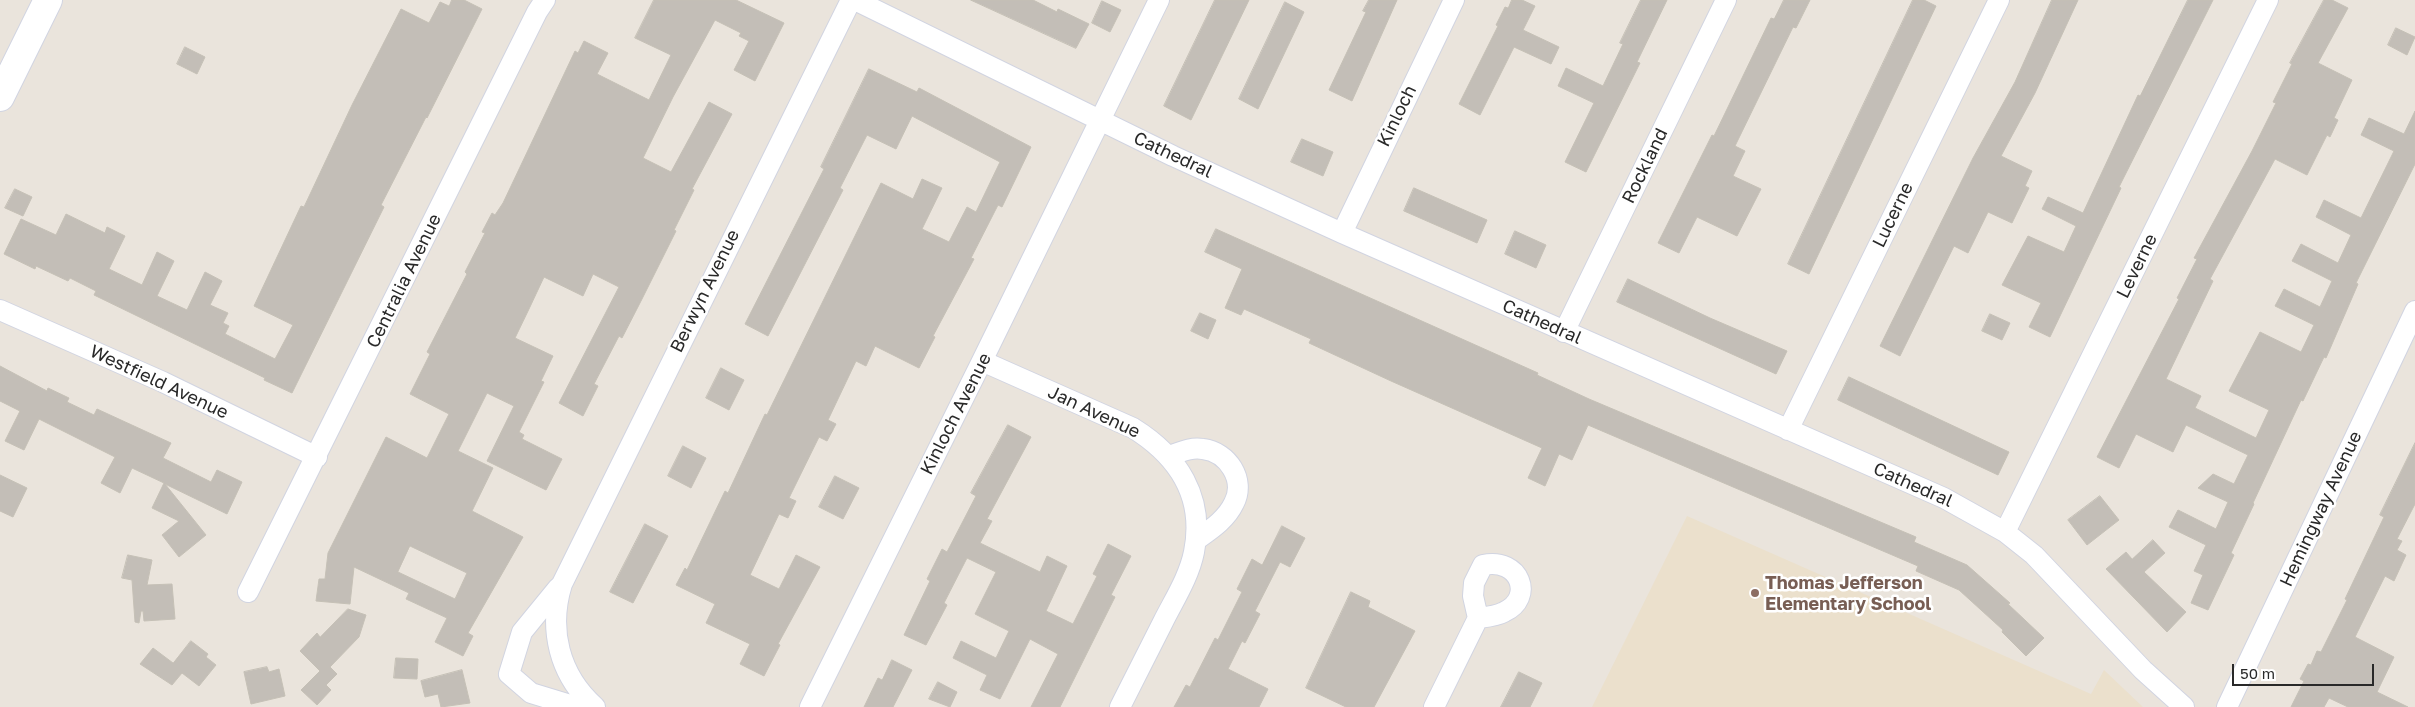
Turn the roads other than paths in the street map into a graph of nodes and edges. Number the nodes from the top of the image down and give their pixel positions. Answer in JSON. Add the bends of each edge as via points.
{"nodes":[{"id":1,"x":48,"y":0,"type":"edge"},
{"id":2,"x":545,"y":0,"type":"edge"},
{"id":3,"x":853,"y":0,"type":"edge"},
{"id":4,"x":1159,"y":0,"type":"edge"},
{"id":5,"x":1454,"y":0,"type":"edge"},
{"id":6,"x":1726,"y":0,"type":"edge"},
{"id":7,"x":1999,"y":0,"type":"edge"},
{"id":8,"x":2268,"y":0,"type":"edge"},
{"id":9,"x":0,"y":97,"type":"edge"},
{"id":10,"x":1101,"y":120,"type":"junction"},
{"id":11,"x":1342,"y":233,"type":"junction"},
{"id":12,"x":0,"y":310,"type":"edge"},
{"id":13,"x":2413,"y":322,"type":"edge"},
{"id":14,"x":1564,"y":332,"type":"junction"},
{"id":15,"x":982,"y":361,"type":"junction"},
{"id":16,"x":1788,"y":430,"type":"junction"},
{"id":17,"x":1169,"y":456,"type":"junction"},
{"id":18,"x":317,"y":457,"type":"junction"},
{"id":19,"x":2005,"y":532,"type":"junction"},
{"id":20,"x":1196,"y":540,"type":"junction"},
{"id":21,"x":562,"y":584,"type":"junction"},
{"id":22,"x":248,"y":592,"type":"dead end"},
{"id":23,"x":1478,"y":618,"type":"dead end"},
{"id":24,"x":577,"y":707,"type":"edge"},
{"id":25,"x":595,"y":707,"type":"edge"},
{"id":26,"x":810,"y":707,"type":"edge"},
{"id":27,"x":1120,"y":707,"type":"edge"},
{"id":28,"x":1434,"y":707,"type":"edge"},
{"id":29,"x":2184,"y":707,"type":"edge"},
{"id":30,"x":2227,"y":707,"type":"edge"}],
"edges":[{"from":1,"to":9,"type":"main road"},
{"from":2,"to":18,"type":"street","name":"Centralia Avenue"},
{"from":3,"to":10,"type":"street","name":"Cathedral"},
{"from":3,"to":21,"type":"street","name":"Berwyn Avenue"},
{"from":4,"to":10,"type":"street","name":"Kinloch Avenue"},
{"from":5,"to":11,"type":"street","name":"Kinloch"},
{"from":6,"to":14,"type":"street","name":"Rockland"},
{"from":7,"to":16,"type":"street","name":"Lucerne"},
{"from":8,"to":19,"type":"street","name":"Leverne"},
{"from":10,"to":11,"type":"street","name":"Cathedral"},
{"from":10,"to":15,"type":"street","name":"Kinloch Avenue"},
{"from":11,"to":14,"type":"street","name":"Cathedral"},
{"from":12,"to":18,"type":"street","name":"Westfield Avenue","via":[[163,382]]},
{"from":13,"to":30,"type":"street","name":"Hemingway Avenue"},
{"from":14,"to":16,"type":"street","name":"Cathedral"},
{"from":15,"to":17,"type":"street","name":"Jan Avenue","via":[[1133,428]]},
{"from":15,"to":26,"type":"street","name":"Kinloch Avenue"},
{"from":16,"to":19,"type":"street","name":"Cathedral","via":[[1944,498]]},
{"from":17,"to":20,"type":"street","name":"Jan Avenue","via":[[1187,486],[1196,513]]},
{"from":17,"to":20,"type":"street","via":[[1189,449],[1205,449],[1232,467],[1238,480],[1234,504],[1220,523]]},
{"from":18,"to":22,"type":"street","name":"Centralia Avenue"},
{"from":19,"to":29,"type":"street","name":"Cathedral","via":[[2034,555],[2143,670]]},
{"from":20,"to":27,"type":"street","name":"Jan Avenue","via":[[1186,577]]},
{"from":21,"to":24,"type":"street","name":"Berwyn Avenue","via":[[522,632],[509,674],[530,693]]},
{"from":21,"to":25,"type":"street","name":"Berwyn Avenue","via":[[554,618],[556,638],[562,660],[574,682]]},
{"from":23,"to":28,"type":"street"}]}
